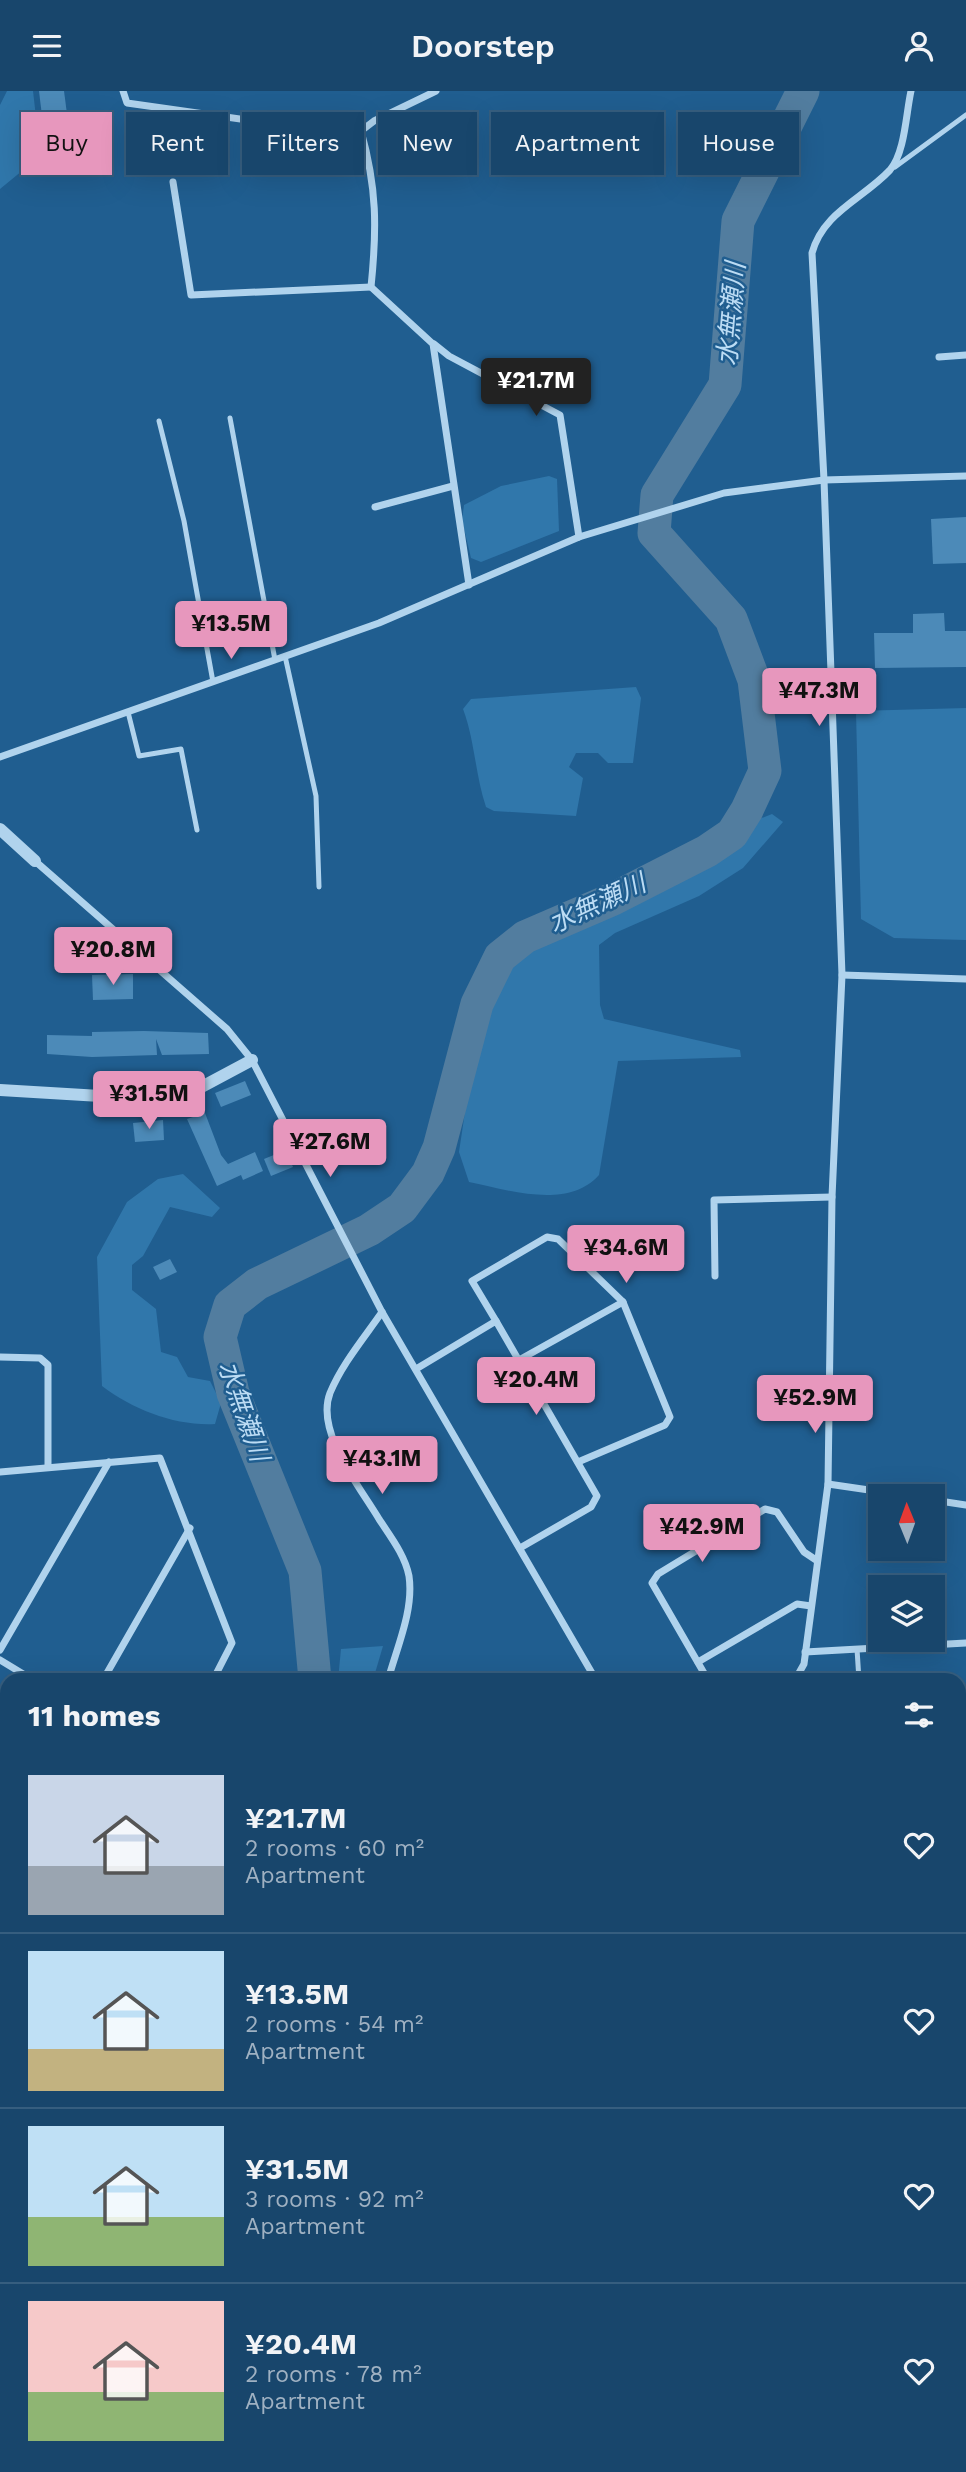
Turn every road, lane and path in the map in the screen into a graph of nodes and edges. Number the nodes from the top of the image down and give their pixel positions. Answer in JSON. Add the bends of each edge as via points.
{"nodes":[{"id":1,"x":123,"y":91,"type":"edge"},
{"id":2,"x":436,"y":91,"type":"edge"},
{"id":3,"x":911,"y":91,"type":"edge"},
{"id":4,"x":966,"y":115,"type":"edge"},
{"id":5,"x":242,"y":119,"type":"edge"},
{"id":6,"x":364,"y":129,"type":"edge"},
{"id":7,"x":364,"y":142,"type":"edge"},
{"id":8,"x":891,"y":169,"type":"junction"},
{"id":9,"x":173,"y":182,"type":"dead end"},
{"id":10,"x":371,"y":287,"type":"junction"},
{"id":11,"x":433,"y":344,"type":"junction"},
{"id":12,"x":966,"y":355,"type":"edge"},
{"id":13,"x":939,"y":357,"type":"dead end"},
{"id":14,"x":230,"y":418,"type":"dead end"},
{"id":15,"x":159,"y":421,"type":"dead end"},
{"id":16,"x":966,"y":476,"type":"edge"},
{"id":17,"x":824,"y":480,"type":"junction"},
{"id":18,"x":453,"y":486,"type":"junction"},
{"id":19,"x":375,"y":507,"type":"dead end"},
{"id":20,"x":579,"y":537,"type":"junction"},
{"id":21,"x":469,"y":585,"type":"junction"},
{"id":22,"x":285,"y":656,"type":"junction"},
{"id":23,"x":275,"y":660,"type":"junction"},
{"id":24,"x":213,"y":682,"type":"junction"},
{"id":25,"x":128,"y":712,"type":"junction"},
{"id":26,"x":0,"y":757,"type":"edge"},
{"id":27,"x":0,"y":829,"type":"edge"},
{"id":28,"x":197,"y":830,"type":"dead end"},
{"id":29,"x":35,"y":861,"type":"joint"},
{"id":30,"x":319,"y":887,"type":"dead end"},
{"id":31,"x":842,"y":975,"type":"junction"},
{"id":32,"x":966,"y":979,"type":"edge"},
{"id":33,"x":252,"y":1060,"type":"junction"},
{"id":34,"x":0,"y":1090,"type":"edge"},
{"id":35,"x":832,"y":1197,"type":"junction"},
{"id":36,"x":715,"y":1276,"type":"dead end"},
{"id":37,"x":623,"y":1302,"type":"junction"},
{"id":38,"x":382,"y":1312,"type":"junction"},
{"id":39,"x":496,"y":1321,"type":"junction"},
{"id":40,"x":0,"y":1357,"type":"edge"},
{"id":41,"x":519,"y":1360,"type":"junction"},
{"id":42,"x":415,"y":1369,"type":"junction"},
{"id":43,"x":109,"y":1462,"type":"junction"},
{"id":44,"x":578,"y":1462,"type":"junction"},
{"id":45,"x":48,"y":1467,"type":"junction"},
{"id":46,"x":0,"y":1472,"type":"edge"},
{"id":47,"x":828,"y":1484,"type":"junction"},
{"id":48,"x":868,"y":1490,"type":"edge"},
{"id":49,"x":945,"y":1502,"type":"edge"},
{"id":50,"x":966,"y":1505,"type":"edge"},
{"id":51,"x":190,"y":1528,"type":"junction"},
{"id":52,"x":520,"y":1548,"type":"junction"},
{"id":53,"x":816,"y":1560,"type":"junction"},
{"id":54,"x":811,"y":1606,"type":"junction"},
{"id":55,"x":966,"y":1643,"type":"edge"},
{"id":56,"x":857,"y":1649,"type":"junction"},
{"id":57,"x":0,"y":1650,"type":"edge"},
{"id":58,"x":805,"y":1651,"type":"junction"},
{"id":59,"x":0,"y":1660,"type":"edge"},
{"id":60,"x":698,"y":1662,"type":"junction"},
{"id":61,"x":21,"y":1673,"type":"edge"},
{"id":62,"x":107,"y":1673,"type":"edge"},
{"id":63,"x":217,"y":1673,"type":"edge"},
{"id":64,"x":390,"y":1673,"type":"edge"},
{"id":65,"x":592,"y":1673,"type":"edge"},
{"id":66,"x":704,"y":1673,"type":"edge"},
{"id":67,"x":801,"y":1673,"type":"edge"},
{"id":68,"x":859,"y":1673,"type":"edge"}],
"edges":[{"from":1,"to":5,"type":"street","via":[[127,103]]},
{"from":2,"to":6,"type":"street"},
{"from":3,"to":8,"type":"street"},
{"from":4,"to":8,"type":"lane"},
{"from":7,"to":10,"type":"street","via":[[374,177],[376,236]]},
{"from":8,"to":17,"type":"street","via":[[832,218],[812,253]]},
{"from":9,"to":10,"type":"street","via":[[191,295]]},
{"from":10,"to":11,"type":"street"},
{"from":11,"to":18,"type":"street"},
{"from":11,"to":20,"type":"street","via":[[560,415]]},
{"from":12,"to":13,"type":"street"},
{"from":14,"to":23,"type":"lane"},
{"from":15,"to":24,"type":"lane","via":[[184,521]]},
{"from":16,"to":17,"type":"street"},
{"from":17,"to":20,"type":"street","via":[[734,491]]},
{"from":17,"to":31,"type":"street"},
{"from":18,"to":19,"type":"street"},
{"from":18,"to":21,"type":"street"},
{"from":20,"to":21,"type":"street"},
{"from":21,"to":22,"type":"street"},
{"from":22,"to":23,"type":"street"},
{"from":22,"to":30,"type":"lane","via":[[316,796]]},
{"from":23,"to":24,"type":"street"},
{"from":24,"to":25,"type":"street"},
{"from":25,"to":26,"type":"street"},
{"from":25,"to":28,"type":"lane","via":[[139,755],[181,750]]},
{"from":27,"to":29,"type":"street"},
{"from":29,"to":33,"type":"street","via":[[227,1029]]},
{"from":31,"to":32,"type":"street"},
{"from":31,"to":35,"type":"street"},
{"from":33,"to":34,"type":"street","via":[[167,1100]]},
{"from":33,"to":38,"type":"street"},
{"from":35,"to":36,"type":"street","via":[[714,1200]]},
{"from":35,"to":47,"type":"street"},
{"from":37,"to":39,"type":"street","via":[[558,1239],[547,1237],[472,1281]]},
{"from":37,"to":41,"type":"street"},
{"from":37,"to":44,"type":"street","via":[[670,1417],[665,1425]]},
{"from":38,"to":42,"type":"street"},
{"from":38,"to":64,"type":"street","via":[[329,1396],[329,1431],[408,1574],[410,1600]]},
{"from":39,"to":41,"type":"street"},
{"from":39,"to":42,"type":"street"},
{"from":40,"to":45,"type":"street","via":[[40,1358],[48,1365]]},
{"from":41,"to":44,"type":"street"},
{"from":42,"to":52,"type":"street"},
{"from":43,"to":45,"type":"street"},
{"from":43,"to":51,"type":"street","via":[[160,1458]]},
{"from":43,"to":57,"type":"street"},
{"from":44,"to":52,"type":"street","via":[[597,1496],[595,1502]]},
{"from":45,"to":46,"type":"street"},
{"from":47,"to":48,"type":"street"},
{"from":47,"to":53,"type":"street"},
{"from":49,"to":50,"type":"street"},
{"from":51,"to":62,"type":"street"},
{"from":51,"to":63,"type":"street","via":[[232,1643]]},
{"from":52,"to":65,"type":"street"},
{"from":53,"to":54,"type":"street"},
{"from":53,"to":60,"type":"street","via":[[804,1552],[778,1512],[765,1509],[658,1574],[652,1583]]},
{"from":54,"to":58,"type":"street"},
{"from":54,"to":60,"type":"street","via":[[797,1604]]},
{"from":55,"to":56,"type":"street"},
{"from":56,"to":58,"type":"street"},
{"from":56,"to":68,"type":"lane"},
{"from":58,"to":67,"type":"street"},
{"from":59,"to":61,"type":"street"},
{"from":60,"to":66,"type":"street"}]}
